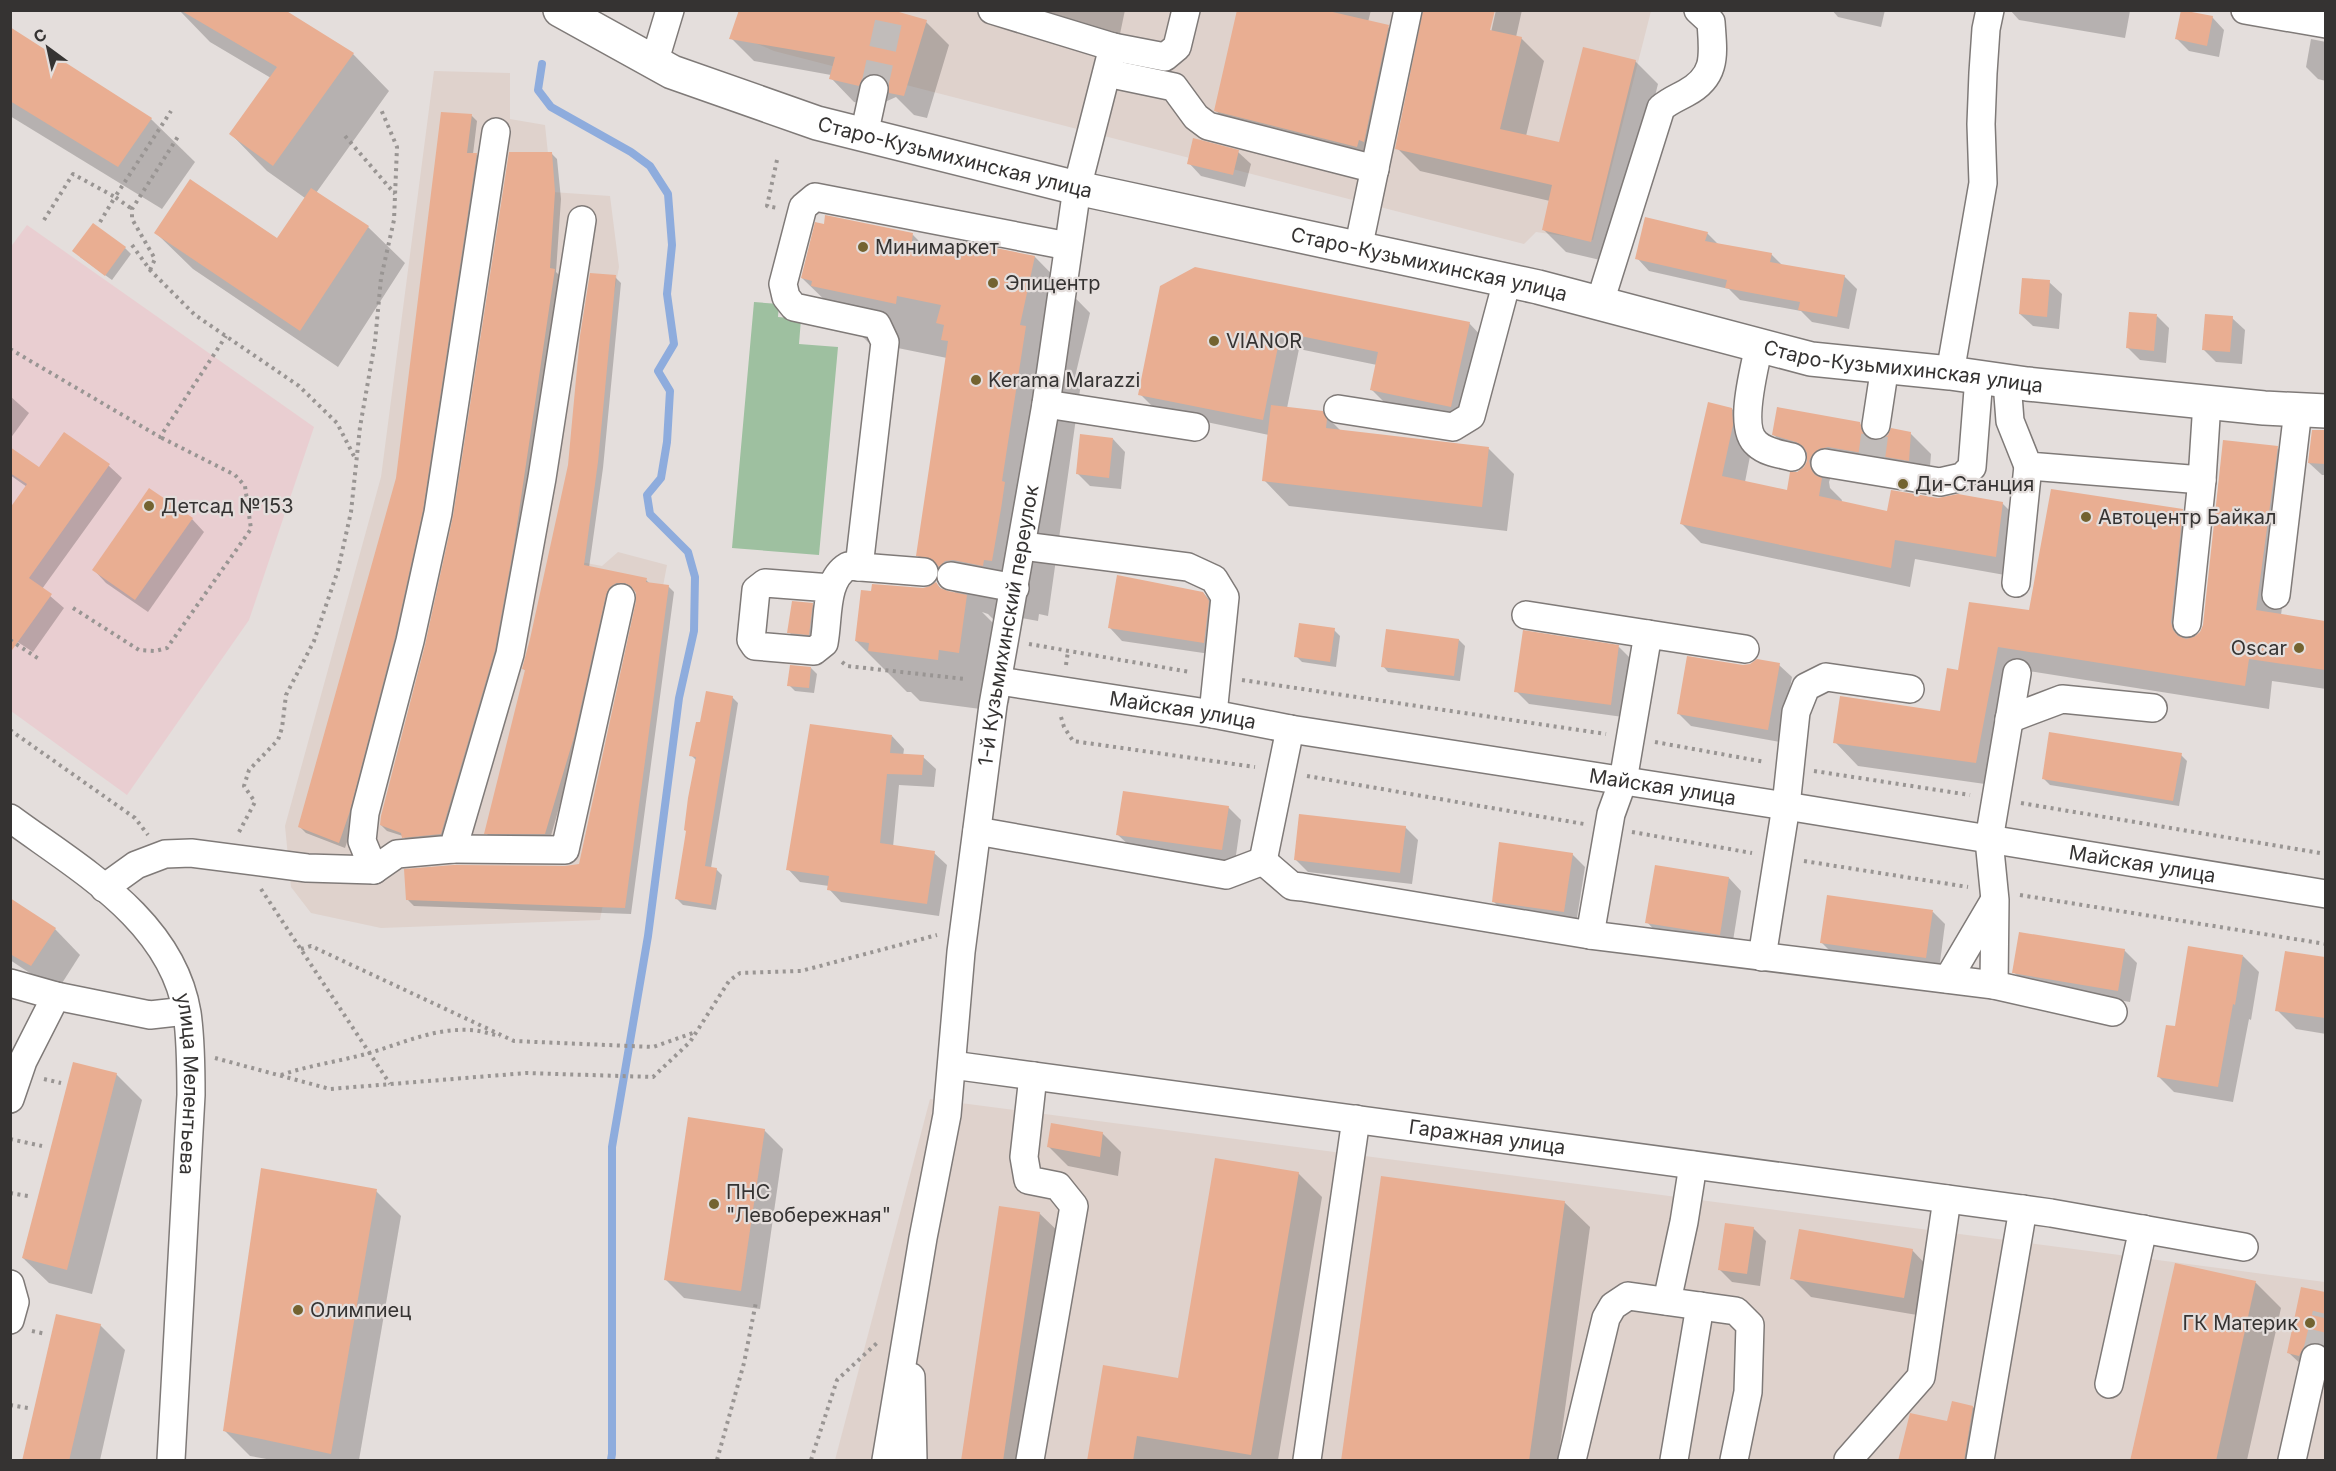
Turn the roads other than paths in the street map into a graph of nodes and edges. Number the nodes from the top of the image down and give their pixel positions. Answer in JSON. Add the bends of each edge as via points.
{"nodes":[{"id":1,"x":560,"y":10,"type":"edge"},
{"id":2,"x":992,"y":10,"type":"edge"},
{"id":3,"x":1186,"y":10,"type":"edge"},
{"id":4,"x":1408,"y":10,"type":"edge"},
{"id":5,"x":1698,"y":10,"type":"edge"},
{"id":6,"x":1990,"y":10,"type":"edge"},
{"id":7,"x":2245,"y":10,"type":"edge"},
{"id":8,"x":660,"y":16,"type":"edge"},
{"id":9,"x":2325,"y":24,"type":"edge"},
{"id":10,"x":1113,"y":47,"type":"junction"},
{"id":11,"x":654,"y":63,"type":"junction"},
{"id":12,"x":1107,"y":73,"type":"junction"},
{"id":13,"x":874,"y":89,"type":"tunnel mouth"},
{"id":14,"x":496,"y":132,"type":"dead end"},
{"id":15,"x":864,"y":135,"type":"junction"},
{"id":16,"x":1375,"y":169,"type":"junction"},
{"id":17,"x":1077,"y":188,"type":"junction"},
{"id":18,"x":582,"y":220,"type":"dead end"},
{"id":19,"x":1068,"y":246,"type":"junction"},
{"id":20,"x":1358,"y":249,"type":"junction"},
{"id":21,"x":1507,"y":281,"type":"junction"},
{"id":22,"x":1600,"y":302,"type":"junction"},
{"id":23,"x":1759,"y":345,"type":"junction"},
{"id":24,"x":1885,"y":366,"type":"junction"},
{"id":25,"x":1979,"y":377,"type":"junction"},
{"id":26,"x":2207,"y":402,"type":"junction"},
{"id":27,"x":1046,"y":404,"type":"junction"},
{"id":28,"x":1338,"y":409,"type":"dead end"},
{"id":29,"x":2312,"y":410,"type":"edge"},
{"id":30,"x":1876,"y":425,"type":"tunnel mouth"},
{"id":31,"x":1194,"y":427,"type":"dead end"},
{"id":32,"x":1792,"y":457,"type":"dead end"},
{"id":33,"x":1825,"y":463,"type":"dead end"},
{"id":34,"x":2028,"y":466,"type":"junction"},
{"id":35,"x":2202,"y":480,"type":"junction"},
{"id":36,"x":1023,"y":546,"type":"junction"},
{"id":37,"x":859,"y":567,"type":"junction"},
{"id":38,"x":924,"y":572,"type":"dead end"},
{"id":39,"x":951,"y":576,"type":"dead end"},
{"id":40,"x":2016,"y":583,"type":"dead end"},
{"id":41,"x":831,"y":588,"type":"junction"},
{"id":42,"x":1015,"y":588,"type":"junction"},
{"id":43,"x":2276,"y":596,"type":"dead end"},
{"id":44,"x":621,"y":598,"type":"dead end"},
{"id":45,"x":1526,"y":615,"type":"dead end"},
{"id":46,"x":2187,"y":623,"type":"dead end"},
{"id":47,"x":1648,"y":634,"type":"junction"},
{"id":48,"x":1745,"y":649,"type":"dead end"},
{"id":49,"x":2017,"y":673,"type":"dead end"},
{"id":50,"x":999,"y":681,"type":"junction"},
{"id":51,"x":1910,"y":689,"type":"dead end"},
{"id":52,"x":2153,"y":708,"type":"dead end"},
{"id":53,"x":1213,"y":714,"type":"junction"},
{"id":54,"x":2009,"y":720,"type":"junction"},
{"id":55,"x":1290,"y":729,"type":"junction"},
{"id":56,"x":1623,"y":781,"type":"junction"},
{"id":57,"x":1786,"y":806,"type":"junction"},
{"id":58,"x":10,"y":818,"type":"edge"},
{"id":59,"x":977,"y":831,"type":"junction"},
{"id":60,"x":1989,"y":840,"type":"junction"},
{"id":61,"x":453,"y":849,"type":"junction"},
{"id":62,"x":1263,"y":861,"type":"junction"},
{"id":63,"x":374,"y":870,"type":"junction"},
{"id":64,"x":104,"y":888,"type":"junction"},
{"id":65,"x":2325,"y":894,"type":"edge"},
{"id":66,"x":1994,"y":896,"type":"junction"},
{"id":67,"x":1590,"y":934,"type":"junction"},
{"id":68,"x":1762,"y":957,"type":"junction"},
{"id":69,"x":1948,"y":979,"type":"junction"},
{"id":70,"x":10,"y":983,"type":"edge"},
{"id":71,"x":1994,"y":985,"type":"junction"},
{"id":72,"x":56,"y":996,"type":"junction"},
{"id":73,"x":186,"y":1011,"type":"junction"},
{"id":74,"x":2113,"y":1012,"type":"dead end"},
{"id":75,"x":952,"y":1065,"type":"junction"},
{"id":76,"x":1033,"y":1076,"type":"junction"},
{"id":77,"x":10,"y":1100,"type":"edge"},
{"id":78,"x":1356,"y":1119,"type":"junction"},
{"id":79,"x":1693,"y":1165,"type":"junction"},
{"id":80,"x":1947,"y":1199,"type":"junction"},
{"id":81,"x":2023,"y":1209,"type":"junction"},
{"id":82,"x":2143,"y":1229,"type":"junction"},
{"id":83,"x":2244,"y":1247,"type":"dead end"},
{"id":84,"x":10,"y":1284,"type":"edge"},
{"id":85,"x":1667,"y":1301,"type":"junction"},
{"id":86,"x":1700,"y":1306,"type":"junction"},
{"id":87,"x":909,"y":1313,"type":"junction"},
{"id":88,"x":10,"y":1320,"type":"edge"},
{"id":89,"x":2315,"y":1358,"type":"tunnel mouth"},
{"id":90,"x":2109,"y":1384,"type":"dead end"},
{"id":91,"x":171,"y":1461,"type":"edge"},
{"id":92,"x":886,"y":1461,"type":"edge"},
{"id":93,"x":913,"y":1461,"type":"edge"},
{"id":94,"x":1030,"y":1461,"type":"edge"},
{"id":95,"x":1307,"y":1461,"type":"edge"},
{"id":96,"x":1572,"y":1461,"type":"edge"},
{"id":97,"x":1674,"y":1461,"type":"edge"},
{"id":98,"x":1734,"y":1461,"type":"edge"},
{"id":99,"x":1848,"y":1461,"type":"edge"},
{"id":100,"x":1980,"y":1461,"type":"edge"},
{"id":101,"x":2292,"y":1461,"type":"edge"}],
"edges":[{"from":1,"to":11,"type":"main road","name":"Старо-Кузьмихинская улица"},
{"from":2,"to":10,"type":"street"},
{"from":3,"to":10,"type":"street","via":[[1177,47],[1165,57]]},
{"from":4,"to":16,"type":"street"},
{"from":5,"to":22,"type":"street","via":[[1711,22],[1713,55],[1706,79],[1661,108]]},
{"from":6,"to":25,"type":"street","via":[[1982,83]]},
{"from":7,"to":9,"type":"street"},
{"from":8,"to":11,"type":"street"},
{"from":10,"to":12,"type":"street","name":"1-й Кузьмихинский переулок"},
{"from":11,"to":15,"type":"main road","name":"Старо-Кузьмихинская улица","via":[[817,123]]},
{"from":12,"to":16,"type":"street","via":[[1174,87],[1196,117],[1208,126]]},
{"from":12,"to":17,"type":"street","name":"1-й Кузьмихинский переулок"},
{"from":13,"to":15,"type":"street"},
{"from":14,"to":63,"type":"street","via":[[438,513],[410,641],[365,813],[362,841]]},
{"from":15,"to":17,"type":"main road","name":"Старо-Кузьмихинская улица"},
{"from":16,"to":20,"type":"street"},
{"from":17,"to":19,"type":"street","name":"1-й Кузьмихинский переулок"},
{"from":17,"to":20,"type":"main road","name":"Старо-Кузьмихинская улица"},
{"from":18,"to":61,"type":"street","via":[[510,654]]},
{"from":19,"to":27,"type":"street","name":"1-й Кузьмихинский переулок"},
{"from":19,"to":37,"type":"street","via":[[815,197],[803,207],[783,284],[786,297],[794,307],[877,325],[885,342]]},
{"from":20,"to":21,"type":"main road","name":"Старо-Кузьмихинская улица"},
{"from":21,"to":22,"type":"main road","name":"Старо-Кузьмихинская улица"},
{"from":21,"to":28,"type":"street","via":[[1471,416],[1453,427]]},
{"from":22,"to":23,"type":"main road","name":"Старо-Кузьмихинская улица"},
{"from":23,"to":24,"type":"main road","name":"Старо-Кузьмихинская улица","via":[[1811,359]]},
{"from":23,"to":32,"type":"street","via":[[1747,419],[1749,434],[1757,444]]},
{"from":24,"to":25,"type":"main road","name":"Старо-Кузьмихинская улица"},
{"from":24,"to":30,"type":"street"},
{"from":25,"to":26,"type":"main road","name":"Старо-Кузьмихинская улица"},
{"from":25,"to":33,"type":"street","via":[[1972,467],[1962,477],[1940,482],[1870,466]]},
{"from":25,"to":34,"type":"street","via":[[2010,421]]},
{"from":26,"to":29,"type":"main road","name":"Старо-Кузьмихинская улица"},
{"from":26,"to":35,"type":"street"},
{"from":27,"to":31,"type":"street"},
{"from":27,"to":36,"type":"street","name":"1-й Кузьмихинский переулок"},
{"from":29,"to":43,"type":"street"},
{"from":34,"to":35,"type":"street"},
{"from":34,"to":40,"type":"street"},
{"from":35,"to":46,"type":"street"},
{"from":36,"to":42,"type":"street","name":"1-й Кузьмихинский переулок"},
{"from":36,"to":53,"type":"street","via":[[1188,567],[1214,579],[1224,597]]},
{"from":37,"to":38,"type":"street"},
{"from":37,"to":41,"type":"street","via":[[848,566],[839,571]]},
{"from":39,"to":42,"type":"street"},
{"from":41,"to":41,"type":"street","via":[[824,643],[814,651],[755,646],[751,640],[756,590],[765,583]]},
{"from":42,"to":50,"type":"street","name":"1-й Кузьмихинский переулок"},
{"from":44,"to":61,"type":"street","via":[[565,850]]},
{"from":45,"to":47,"type":"street"},
{"from":47,"to":48,"type":"street"},
{"from":47,"to":56,"type":"street"},
{"from":49,"to":54,"type":"street"},
{"from":50,"to":53,"type":"street","name":"Майская улица"},
{"from":50,"to":59,"type":"street","name":"1-й Кузьмихинский переулок"},
{"from":51,"to":57,"type":"street","via":[[1826,677],[1806,687],[1796,712]]},
{"from":52,"to":54,"type":"street","via":[[2062,699]]},
{"from":53,"to":55,"type":"street","name":"Майская улица"},
{"from":54,"to":60,"type":"street"},
{"from":55,"to":56,"type":"street","name":"Майская улица"},
{"from":55,"to":62,"type":"street"},
{"from":56,"to":57,"type":"street","name":"Майская улица"},
{"from":56,"to":67,"type":"street","via":[[1611,814]]},
{"from":57,"to":60,"type":"street","name":"Майская улица"},
{"from":57,"to":68,"type":"street"},
{"from":58,"to":64,"type":"street","name":"улица Мелентьева"},
{"from":59,"to":62,"type":"street","via":[[1226,875]]},
{"from":59,"to":75,"type":"street","name":"1-й Кузьмихинский переулок","via":[[961,952]]},
{"from":60,"to":65,"type":"street","name":"Майская улица"},
{"from":60,"to":66,"type":"street"},
{"from":61,"to":63,"type":"street","via":[[397,854]]},
{"from":62,"to":67,"type":"street","via":[[1292,886]]},
{"from":63,"to":64,"type":"street","via":[[307,868],[191,853],[165,854],[136,865]]},
{"from":64,"to":73,"type":"street","name":"улица Мелентьева","via":[[154,937],[175,974]]},
{"from":66,"to":69,"type":"street"},
{"from":66,"to":71,"type":"street"},
{"from":67,"to":68,"type":"street"},
{"from":68,"to":69,"type":"street"},
{"from":69,"to":71,"type":"street"},
{"from":70,"to":72,"type":"street"},
{"from":71,"to":74,"type":"street"},
{"from":72,"to":73,"type":"street","via":[[150,1015]]},
{"from":72,"to":77,"type":"street"},
{"from":73,"to":91,"type":"street","name":"улица Мелентьева","via":[[191,1095]]},
{"from":75,"to":76,"type":"street","name":"Гаражная улица"},
{"from":75,"to":87,"type":"street","name":"1-й Кузьмихинский переулок","via":[[947,1115]]},
{"from":76,"to":78,"type":"street","name":"Гаражная улица"},
{"from":76,"to":94,"type":"street","via":[[1024,1158],[1028,1180],[1058,1186],[1074,1206]]},
{"from":78,"to":79,"type":"street","name":"Гаражная улица"},
{"from":78,"to":95,"type":"street"},
{"from":79,"to":80,"type":"street","name":"Гаражная улица"},
{"from":79,"to":85,"type":"street"},
{"from":80,"to":81,"type":"street","name":"Гаражная улица"},
{"from":80,"to":99,"type":"street","via":[[1921,1377]]},
{"from":81,"to":82,"type":"street","name":"Гаражная улица"},
{"from":81,"to":100,"type":"street"},
{"from":82,"to":83,"type":"street","name":"Гаражная улица"},
{"from":82,"to":90,"type":"street"},
{"from":84,"to":88,"type":"street","via":[[15,1302]]},
{"from":85,"to":86,"type":"street"},
{"from":85,"to":96,"type":"street","via":[[1628,1296],[1612,1306]]},
{"from":86,"to":97,"type":"street"},
{"from":86,"to":98,"type":"street","via":[[1736,1311],[1750,1325],[1748,1392]]},
{"from":87,"to":92,"type":"street"},
{"from":87,"to":93,"type":"street"},
{"from":89,"to":101,"type":"street"}]}
